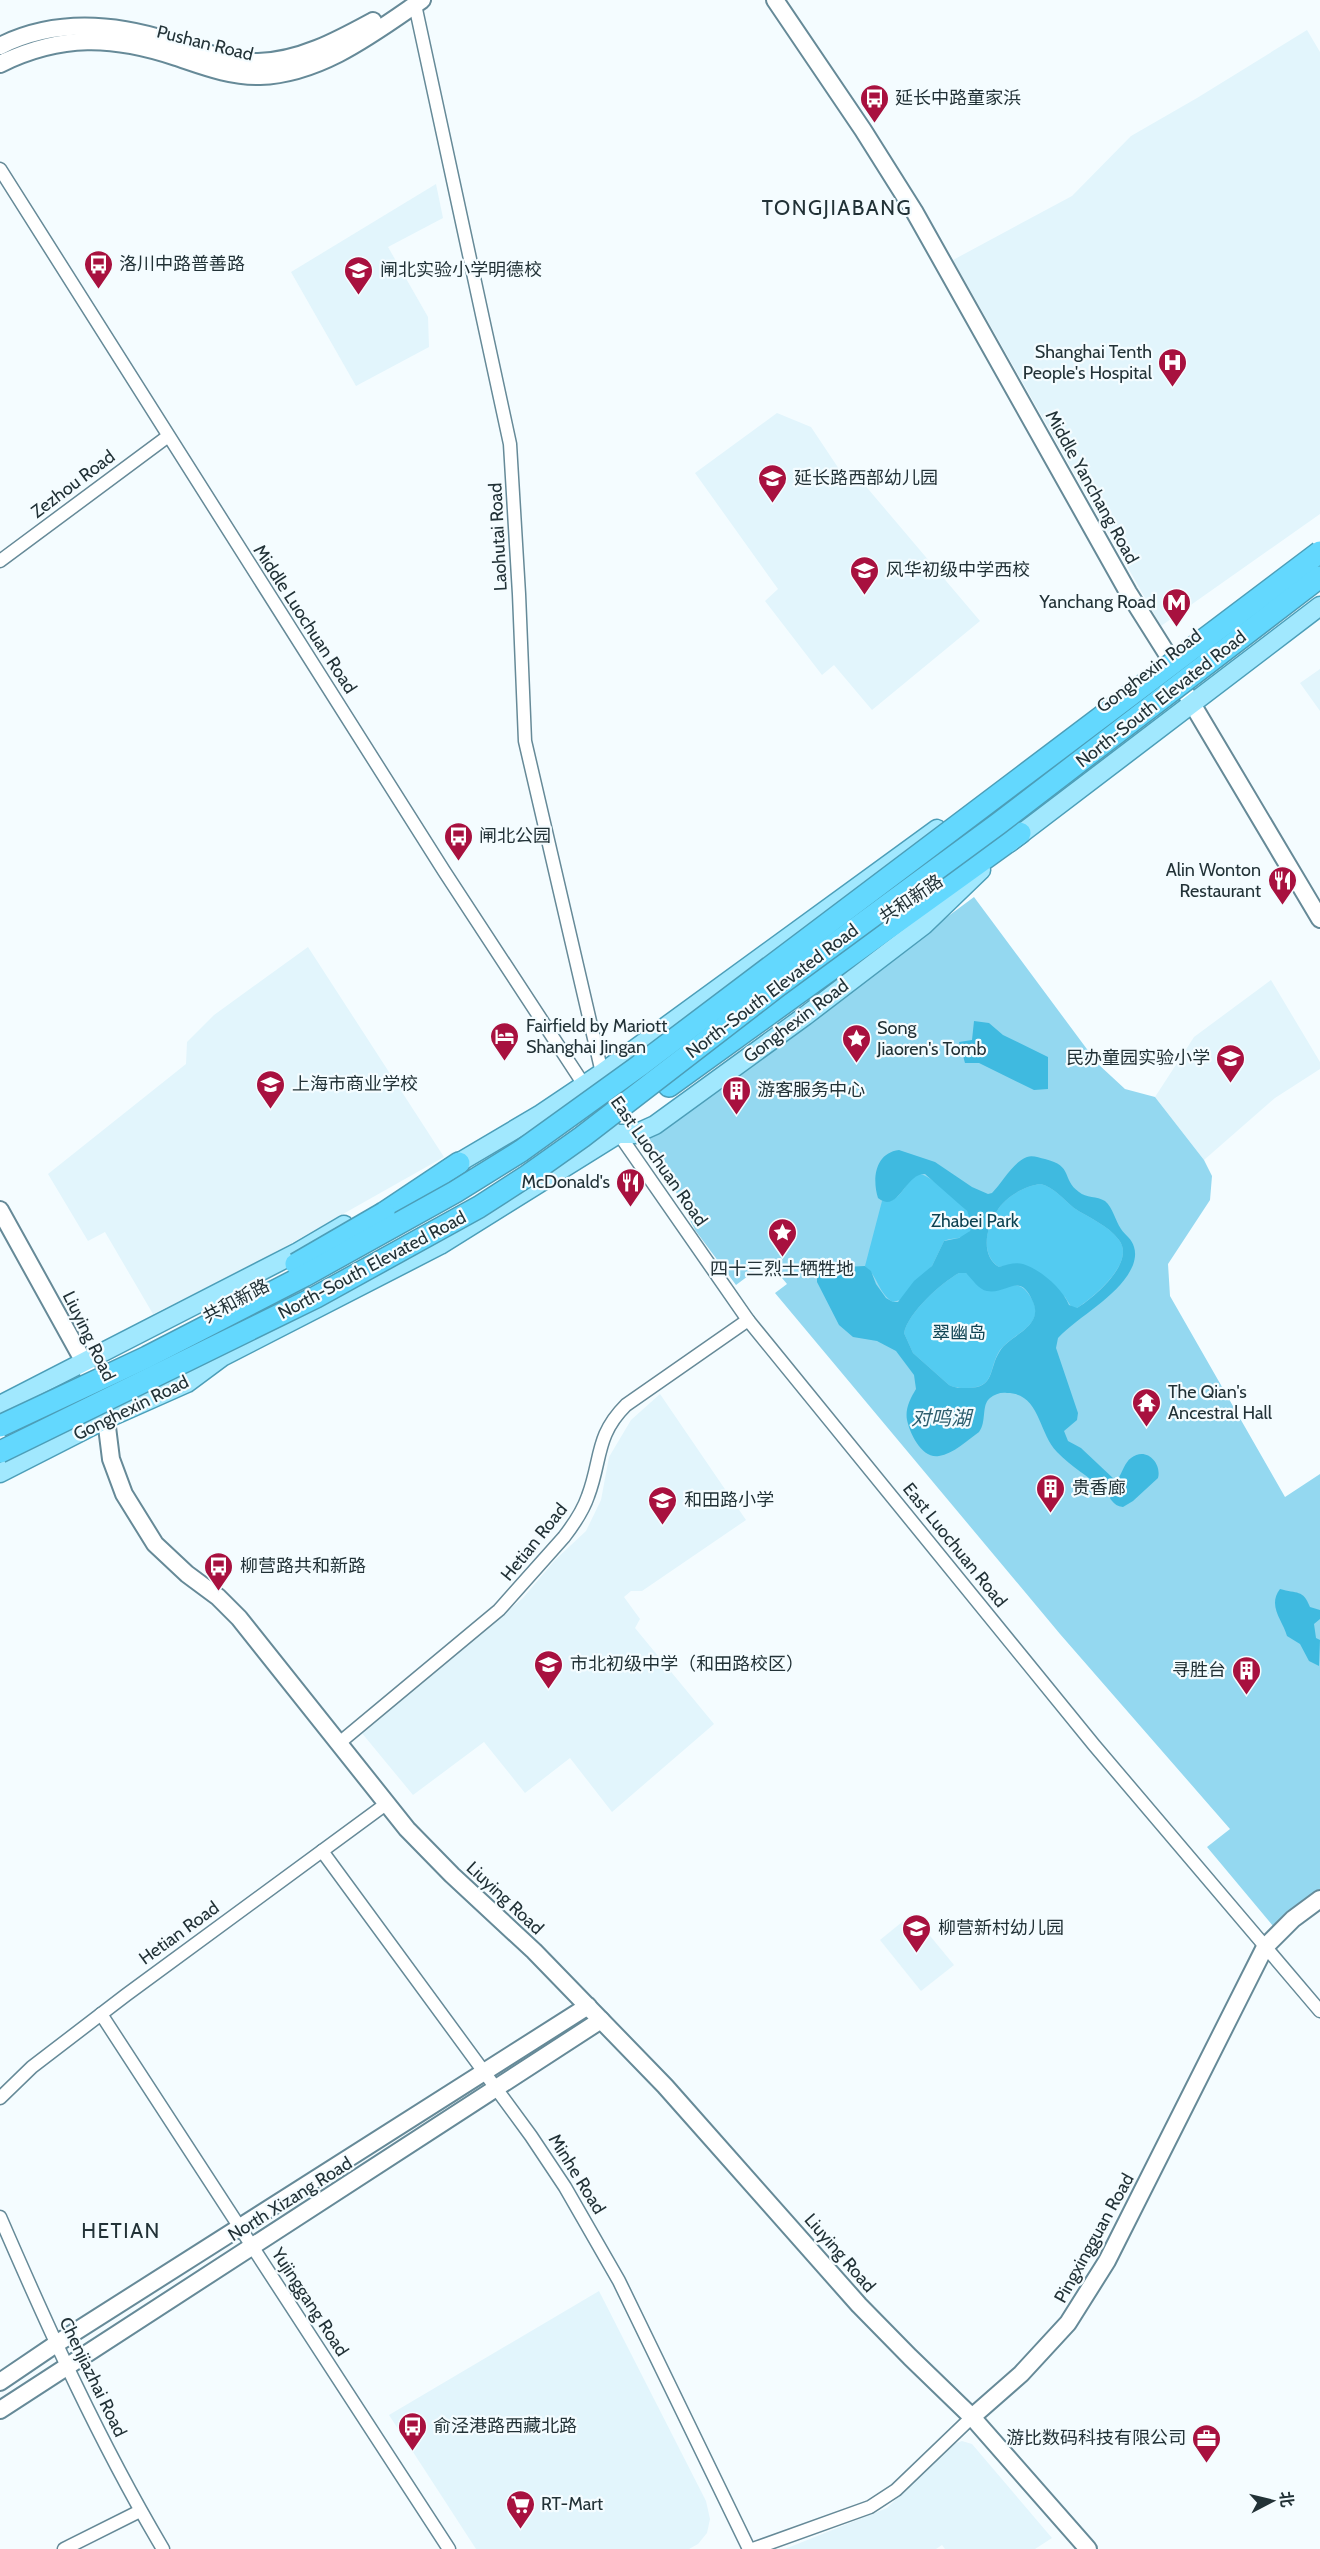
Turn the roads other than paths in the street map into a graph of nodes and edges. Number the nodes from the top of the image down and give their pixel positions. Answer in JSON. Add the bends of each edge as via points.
{"nodes":[{"id":1,"x":775,"y":0,"type":"edge"},
{"id":2,"x":414,"y":1,"type":"edge"},
{"id":3,"x":0,"y":46,"type":"edge"},
{"id":4,"x":0,"y":64,"type":"edge"},
{"id":5,"x":0,"y":169,"type":"edge"},
{"id":6,"x":167,"y":437,"type":"junction"},
{"id":7,"x":1320,"y":541,"type":"edge"},
{"id":8,"x":1320,"y":552,"type":"edge"},
{"id":9,"x":0,"y":561,"type":"edge"},
{"id":10,"x":1320,"y":577,"type":"edge"},
{"id":11,"x":1320,"y":606,"type":"edge"},
{"id":12,"x":1169,"y":657,"type":"junction"},
{"id":13,"x":1192,"y":703,"type":"junction"},
{"id":14,"x":1020,"y":833,"type":"junction"},
{"id":15,"x":1320,"y":918,"type":"edge"},
{"id":16,"x":602,"y":1073,"type":"junction"},
{"id":17,"x":584,"y":1085,"type":"junction"},
{"id":18,"x":618,"y":1134,"type":"junction"},
{"id":19,"x":582,"y":1137,"type":"junction"},
{"id":20,"x":459,"y":1163,"type":"junction"},
{"id":21,"x":0,"y":1210,"type":"edge"},
{"id":22,"x":748,"y":1320,"type":"junction"},
{"id":23,"x":87,"y":1369,"type":"junction"},
{"id":24,"x":104,"y":1414,"type":"junction"},
{"id":25,"x":4,"y":1418,"type":"edge"},
{"id":26,"x":0,"y":1452,"type":"edge"},
{"id":27,"x":0,"y":1460,"type":"edge"},
{"id":28,"x":0,"y":1473,"type":"edge"},
{"id":29,"x":338,"y":1744,"type":"junction"},
{"id":30,"x":386,"y":1804,"type":"junction"},
{"id":31,"x":322,"y":1851,"type":"junction"},
{"id":32,"x":1320,"y":1899,"type":"edge"},
{"id":33,"x":1265,"y":1947,"type":"junction"},
{"id":34,"x":588,"y":2006,"type":"junction"},
{"id":35,"x":1320,"y":2011,"type":"edge"},
{"id":36,"x":101,"y":2014,"type":"junction"},
{"id":37,"x":601,"y":2020,"type":"junction"},
{"id":38,"x":483,"y":2073,"type":"junction"},
{"id":39,"x":496,"y":2090,"type":"junction"},
{"id":40,"x":0,"y":2098,"type":"edge"},
{"id":41,"x":0,"y":2217,"type":"edge"},
{"id":42,"x":241,"y":2227,"type":"junction"},
{"id":43,"x":252,"y":2246,"type":"junction"},
{"id":44,"x":56,"y":2344,"type":"junction"},
{"id":45,"x":66,"y":2366,"type":"junction"},
{"id":46,"x":0,"y":2382,"type":"edge"},
{"id":47,"x":0,"y":2410,"type":"edge"},
{"id":48,"x":972,"y":2417,"type":"junction"},
{"id":49,"x":140,"y":2511,"type":"junction"},
{"id":50,"x":64,"y":2549,"type":"edge"},
{"id":51,"x":163,"y":2549,"type":"edge"},
{"id":52,"x":449,"y":2549,"type":"edge"},
{"id":53,"x":751,"y":2549,"type":"edge"},
{"id":54,"x":1088,"y":2549,"type":"edge"}],
"edges":[{"from":1,"to":12,"type":"main road","name":"Middle Yanchang Road","via":[[914,211],[1128,592]]},
{"from":2,"to":3,"type":"main road","name":"Pushan Road","via":[[310,52],[286,59],[234,60],[130,30],[100,26],[37,32]]},
{"from":2,"to":4,"type":"main road","name":"Pushan Road","via":[[343,51],[315,64],[269,74],[232,73],[100,40],[69,41]]},
{"from":2,"to":16,"type":"street","name":"Laohutai Road","via":[[510,444],[525,741]]},
{"from":5,"to":6,"type":"street","name":"Middle Luochuan Road"},
{"from":6,"to":9,"type":"street","name":"Zezhou Road"},
{"from":6,"to":17,"type":"street","name":"Middle Luochuan Road"},
{"from":7,"to":12,"type":"main road","name":"Gonghexin Road"},
{"from":8,"to":25,"type":"highway","name":"North-South Elevated Road","bridge":true,"via":[[521,1151],[304,1276],[147,1357]]},
{"from":10,"to":19,"type":"highway","name":"North-South Elevated Road","bridge":true},
{"from":11,"to":13,"type":"main road","name":"Gonghexin Road"},
{"from":12,"to":13,"type":"main road"},
{"from":12,"to":16,"type":"main road","name":"Gonghexin Road"},
{"from":13,"to":14,"type":"main road","name":"Gonghexin Road"},
{"from":13,"to":15,"type":"main road"},
{"from":14,"to":18,"type":"main road","name":"Gonghexin Road","via":[[924,925],[805,1016],[655,1125],[635,1134]]},
{"from":14,"to":18,"type":"main road","name":"共和新路","via":[[915,893],[621,1118]]},
{"from":14,"to":19,"type":"highway","bridge":true,"via":[[669,1086]]},
{"from":16,"to":17,"type":"main road","name":"Gonghexin Road"},
{"from":17,"to":18,"type":"street","name":"East Luochuan Road"},
{"from":17,"to":20,"type":"main road","name":"Gonghexin Road"},
{"from":18,"to":22,"type":"street","name":"East Luochuan Road"},
{"from":18,"to":24,"type":"main road","name":"Gonghexin Road","via":[[440,1245]]},
{"from":19,"to":26,"type":"highway","name":"North-South Elevated Road","bridge":true,"via":[[479,1207],[335,1287]]},
{"from":20,"to":23,"type":"main road","name":"共和新路","via":[[418,1202],[347,1243]]},
{"from":20,"to":25,"type":"highway","bridge":true,"via":[[300,1262]]},
{"from":21,"to":23,"type":"main road","name":"Liuying Road"},
{"from":22,"to":29,"type":"street","name":"Hetian Road","via":[[615,1416],[600,1445],[585,1503],[564,1537],[499,1610]]},
{"from":22,"to":33,"type":"street","name":"East Luochuan Road","via":[[1094,1745]]},
{"from":23,"to":24,"type":"main road","name":"Liuying Road"},
{"from":23,"to":25,"type":"main road"},
{"from":24,"to":27,"type":"main road"},
{"from":24,"to":28,"type":"main road","name":"Gonghexin Road"},
{"from":24,"to":29,"type":"main road","name":"Liuying Road","via":[[111,1459],[124,1494],[155,1544],[239,1618]]},
{"from":29,"to":30,"type":"main road","name":"Liuying Road"},
{"from":30,"to":31,"type":"street","name":"Hetian Road"},
{"from":30,"to":34,"type":"main road","name":"Liuying Road","via":[[432,1855]]},
{"from":31,"to":36,"type":"street","name":"Hetian Road"},
{"from":31,"to":38,"type":"street","name":"Minhe Road"},
{"from":32,"to":33,"type":"main road","name":"Pingxingguan Road"},
{"from":33,"to":35,"type":"street","name":"East Luochuan Road"},
{"from":33,"to":48,"type":"main road","name":"Pingxingguan Road","via":[[1107,2261],[1068,2323]]},
{"from":34,"to":37,"type":"main road","name":"Liuying Road"},
{"from":34,"to":38,"type":"main road","name":"North Xizang Road"},
{"from":36,"to":40,"type":"street","name":"Hetian Road","via":[[32,2067]]},
{"from":36,"to":42,"type":"street","name":"Yujinggang Road"},
{"from":37,"to":39,"type":"main road","name":"North Xizang Road"},
{"from":37,"to":48,"type":"main road","name":"Liuying Road","via":[[668,2088],[885,2332]]},
{"from":38,"to":39,"type":"street","name":"Minhe Road"},
{"from":38,"to":42,"type":"main road","name":"North Xizang Road"},
{"from":39,"to":43,"type":"main road","name":"North Xizang Road"},
{"from":39,"to":53,"type":"street","name":"Minhe Road","via":[[554,2170],[608,2260]]},
{"from":41,"to":44,"type":"street","name":"Chenjiazhai Road"},
{"from":42,"to":43,"type":"street","name":"Yujinggang Road"},
{"from":42,"to":44,"type":"main road","name":"North Xizang Road"},
{"from":43,"to":45,"type":"main road","name":"North Xizang Road"},
{"from":43,"to":52,"type":"street","name":"Yujinggang Road"},
{"from":44,"to":45,"type":"street","name":"Chenjiazhai Road"},
{"from":44,"to":46,"type":"main road","name":"North Xizang Road"},
{"from":45,"to":47,"type":"main road","name":"North Xizang Road"},
{"from":45,"to":49,"type":"street","name":"Chenjiazhai Road"},
{"from":48,"to":53,"type":"street","name":"Pingxingguan Road","via":[[896,2490],[870,2507]]},
{"from":48,"to":54,"type":"main road","name":"Liuying Road"},
{"from":49,"to":50,"type":"street"},
{"from":49,"to":51,"type":"street","name":"Chenjiazhai Road"}]}
